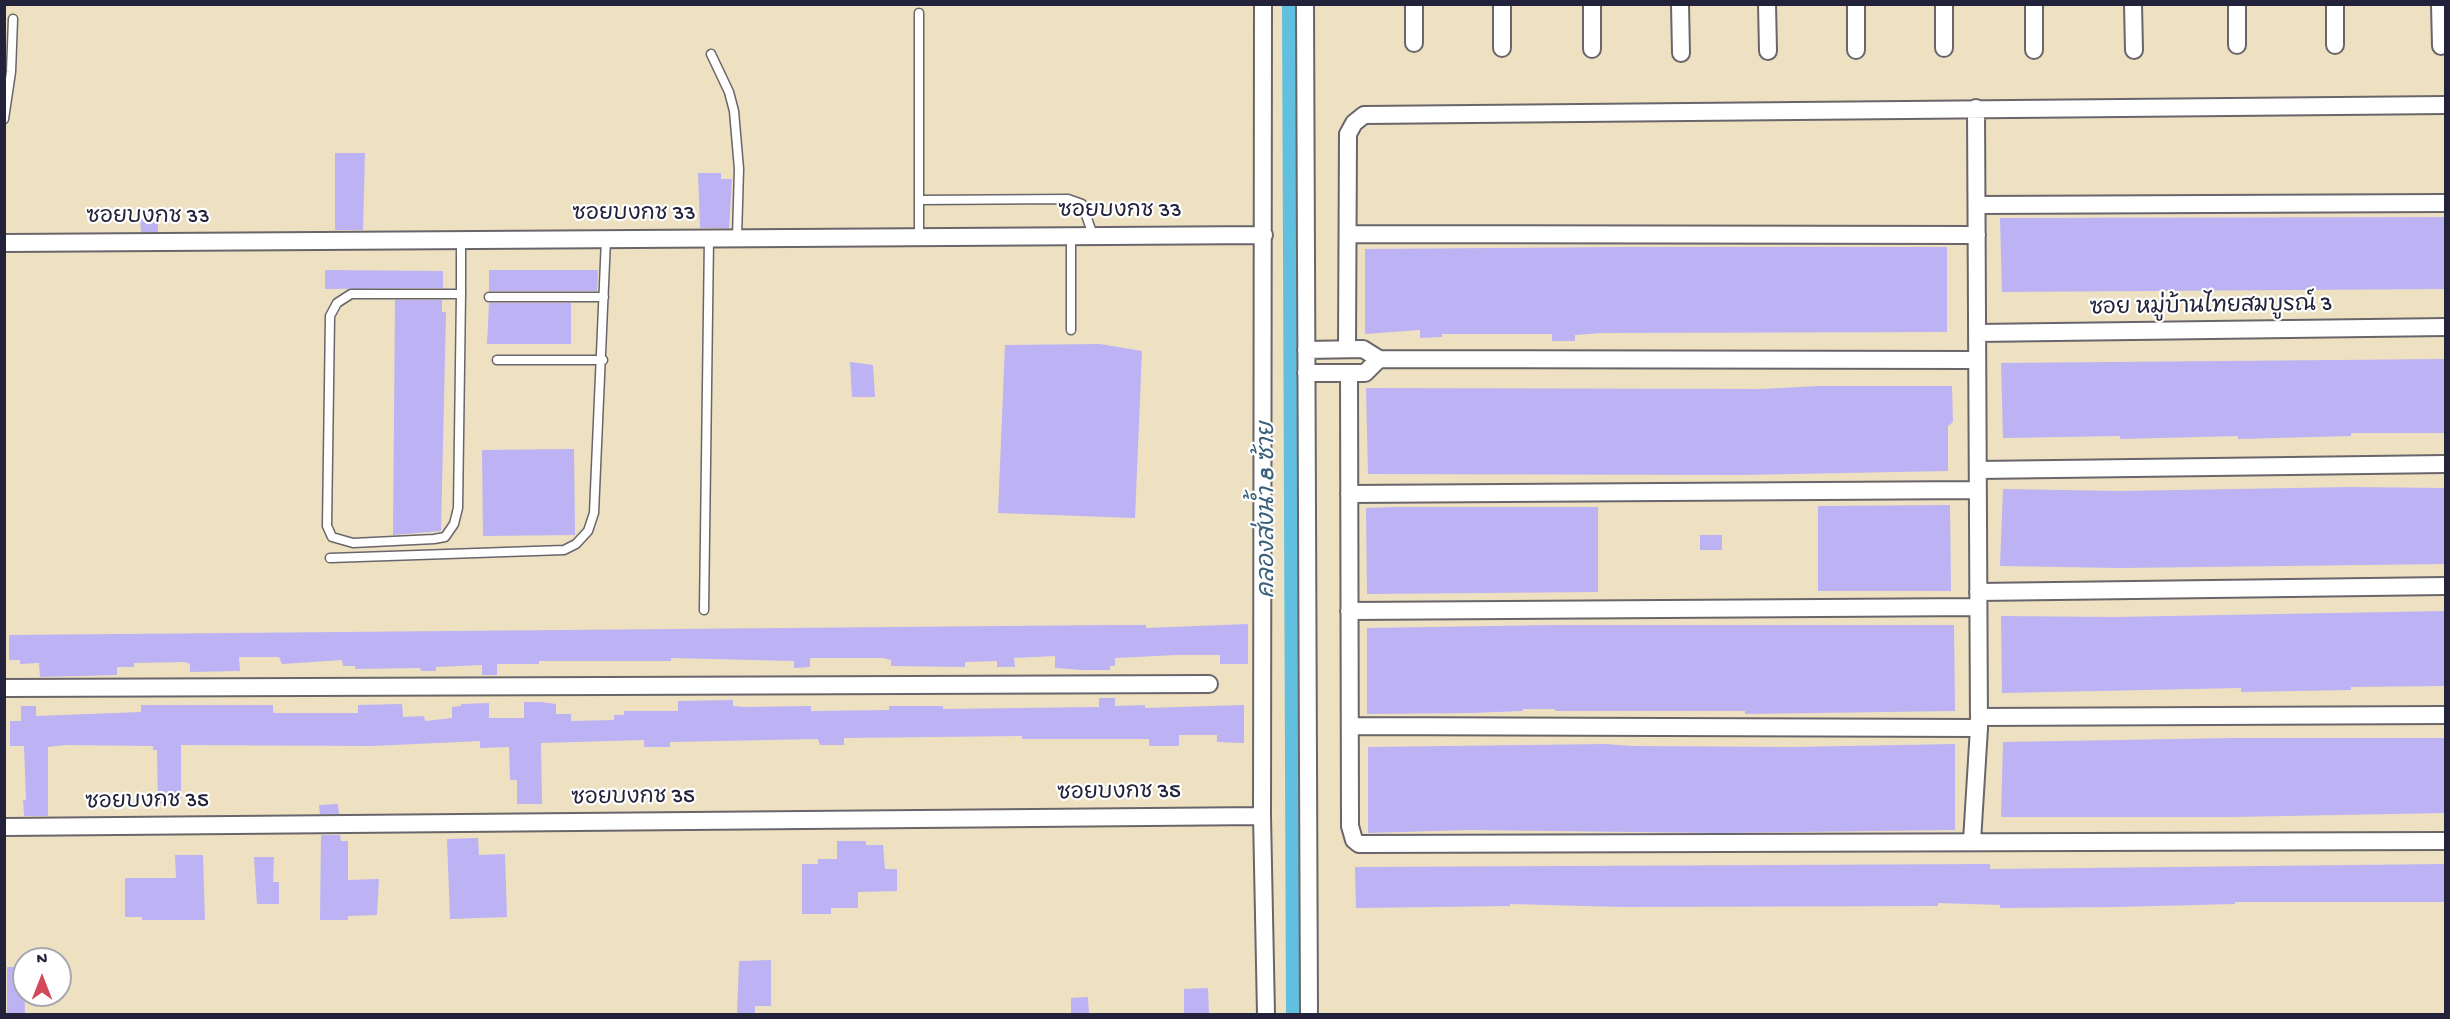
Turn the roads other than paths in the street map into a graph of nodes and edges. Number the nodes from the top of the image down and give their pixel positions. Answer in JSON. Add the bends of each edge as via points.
{"nodes":[{"id":1,"x":1263,"y":4,"type":"edge"},
{"id":2,"x":1305,"y":4,"type":"edge"},
{"id":3,"x":1414,"y":4,"type":"edge"},
{"id":4,"x":1502,"y":4,"type":"edge"},
{"id":5,"x":1592,"y":4,"type":"edge"},
{"id":6,"x":1680,"y":4,"type":"edge"},
{"id":7,"x":1767,"y":4,"type":"edge"},
{"id":8,"x":1856,"y":4,"type":"edge"},
{"id":9,"x":1944,"y":4,"type":"edge"},
{"id":10,"x":2034,"y":4,"type":"edge"},
{"id":11,"x":2133,"y":4,"type":"edge"},
{"id":12,"x":2237,"y":4,"type":"edge"},
{"id":13,"x":2335,"y":4,"type":"edge"},
{"id":14,"x":2440,"y":4,"type":"edge"},
{"id":15,"x":919,"y":13,"type":"dead end"},
{"id":16,"x":13,"y":19,"type":"dead end"},
{"id":17,"x":1414,"y":43,"type":"dead end"},
{"id":18,"x":2237,"y":45,"type":"dead end"},
{"id":19,"x":2335,"y":45,"type":"dead end"},
{"id":20,"x":2441,"y":46,"type":"dead end"},
{"id":21,"x":1503,"y":48,"type":"dead end"},
{"id":22,"x":1944,"y":48,"type":"dead end"},
{"id":23,"x":1592,"y":49,"type":"dead end"},
{"id":24,"x":1857,"y":50,"type":"dead end"},
{"id":25,"x":2034,"y":50,"type":"dead end"},
{"id":26,"x":2134,"y":50,"type":"dead end"},
{"id":27,"x":1768,"y":51,"type":"dead end"},
{"id":28,"x":1680,"y":52,"type":"dead end"},
{"id":29,"x":711,"y":54,"type":"dead end"},
{"id":30,"x":2445,"y":105,"type":"edge"},
{"id":31,"x":1976,"y":108,"type":"junction"},
{"id":32,"x":4,"y":119,"type":"edge"},
{"id":33,"x":919,"y":200,"type":"junction"},
{"id":34,"x":2445,"y":203,"type":"edge"},
{"id":35,"x":1977,"y":205,"type":"junction"},
{"id":36,"x":1349,"y":234,"type":"junction"},
{"id":37,"x":1071,"y":235,"type":"junction"},
{"id":38,"x":1093,"y":235,"type":"junction"},
{"id":39,"x":1263,"y":235,"type":"junction"},
{"id":40,"x":1977,"y":235,"type":"junction"},
{"id":41,"x":919,"y":236,"type":"junction"},
{"id":42,"x":737,"y":237,"type":"junction"},
{"id":43,"x":606,"y":238,"type":"junction"},
{"id":44,"x":709,"y":238,"type":"junction"},
{"id":45,"x":461,"y":240,"type":"junction"},
{"id":46,"x":4,"y":243,"type":"edge"},
{"id":47,"x":461,"y":294,"type":"junction"},
{"id":48,"x":489,"y":297,"type":"dead end"},
{"id":49,"x":604,"y":297,"type":"junction"},
{"id":50,"x":2445,"y":327,"type":"edge"},
{"id":51,"x":1071,"y":330,"type":"dead end"},
{"id":52,"x":1977,"y":333,"type":"junction"},
{"id":53,"x":1347,"y":349,"type":"junction"},
{"id":54,"x":1306,"y":350,"type":"junction"},
{"id":55,"x":1378,"y":358,"type":"junction"},
{"id":56,"x":497,"y":360,"type":"dead end"},
{"id":57,"x":603,"y":360,"type":"junction"},
{"id":58,"x":1977,"y":360,"type":"junction"},
{"id":59,"x":1306,"y":373,"type":"junction"},
{"id":60,"x":1349,"y":373,"type":"junction"},
{"id":61,"x":2445,"y":464,"type":"edge"},
{"id":62,"x":1978,"y":470,"type":"junction"},
{"id":63,"x":1977,"y":490,"type":"junction"},
{"id":64,"x":1349,"y":494,"type":"junction"},
{"id":65,"x":330,"y":558,"type":"dead end"},
{"id":66,"x":2445,"y":586,"type":"edge"},
{"id":67,"x":1978,"y":600,"type":"junction"},
{"id":68,"x":704,"y":610,"type":"dead end"},
{"id":69,"x":1349,"y":611,"type":"junction"},
{"id":70,"x":1209,"y":684,"type":"dead end"},
{"id":71,"x":4,"y":688,"type":"edge"},
{"id":72,"x":2445,"y":715,"type":"edge"},
{"id":73,"x":1979,"y":722,"type":"junction"},
{"id":74,"x":1350,"y":726,"type":"junction"},
{"id":75,"x":1262,"y":816,"type":"junction"},
{"id":76,"x":4,"y":827,"type":"edge"},
{"id":77,"x":2445,"y":840,"type":"edge"},
{"id":78,"x":1971,"y":841,"type":"junction"},
{"id":79,"x":1266,"y":1014,"type":"edge"},
{"id":80,"x":1309,"y":1014,"type":"edge"}],
"edges":[{"from":1,"to":39,"type":"street"},
{"from":2,"to":54,"type":"street"},
{"from":3,"to":17,"type":"street"},
{"from":4,"to":21,"type":"street"},
{"from":5,"to":23,"type":"street"},
{"from":6,"to":28,"type":"street"},
{"from":7,"to":27,"type":"street"},
{"from":8,"to":24,"type":"street"},
{"from":9,"to":22,"type":"street"},
{"from":10,"to":25,"type":"street"},
{"from":11,"to":26,"type":"street"},
{"from":12,"to":18,"type":"street"},
{"from":13,"to":19,"type":"street"},
{"from":14,"to":20,"type":"street"},
{"from":15,"to":33,"type":"lane"},
{"from":16,"to":32,"type":"lane"},
{"from":29,"to":42,"type":"lane","via":[[734,111],[739,169]]},
{"from":30,"to":31,"type":"street"},
{"from":31,"to":35,"type":"street"},
{"from":31,"to":36,"type":"street","via":[[1364,115],[1348,134]]},
{"from":33,"to":38,"type":"lane","via":[[1068,199],[1083,204]]},
{"from":33,"to":41,"type":"lane"},
{"from":34,"to":35,"type":"street"},
{"from":35,"to":40,"type":"street"},
{"from":36,"to":40,"type":"street"},
{"from":36,"to":53,"type":"street"},
{"from":37,"to":38,"type":"street","name":"ซอยบงกช 33"},
{"from":37,"to":41,"type":"street","name":"ซอยบงกช 33"},
{"from":37,"to":51,"type":"lane"},
{"from":38,"to":39,"type":"street","name":"ซอยบงกช 33"},
{"from":39,"to":75,"type":"street"},
{"from":40,"to":52,"type":"street"},
{"from":41,"to":42,"type":"street","name":"ซอยบงกช 33"},
{"from":42,"to":44,"type":"street","name":"ซอยบงกช 33"},
{"from":43,"to":44,"type":"street","name":"ซอยบงกช 33"},
{"from":43,"to":45,"type":"street","name":"ซอยบงกช 33"},
{"from":43,"to":49,"type":"lane"},
{"from":44,"to":68,"type":"lane"},
{"from":45,"to":46,"type":"street","name":"ซอยบงกช 33"},
{"from":45,"to":47,"type":"lane"},
{"from":47,"to":47,"type":"lane","via":[[458,508],[454,524],[445,537],[434,539],[353,543],[332,537],[327,526],[330,316],[337,303],[351,294]]},
{"from":48,"to":49,"type":"lane"},
{"from":49,"to":57,"type":"lane"},
{"from":50,"to":52,"type":"street","name":"ซอย หมู่บ้านไทยสมบูรณ์ 3"},
{"from":52,"to":58,"type":"street"},
{"from":53,"to":54,"type":"street"},
{"from":53,"to":55,"type":"street","via":[[1363,349]]},
{"from":54,"to":59,"type":"street"},
{"from":55,"to":58,"type":"street"},
{"from":55,"to":60,"type":"street","via":[[1365,373]]},
{"from":56,"to":57,"type":"lane"},
{"from":57,"to":65,"type":"lane","via":[[594,513],[588,531],[576,544],[564,550]]},
{"from":58,"to":62,"type":"street"},
{"from":59,"to":60,"type":"street"},
{"from":59,"to":80,"type":"street"},
{"from":60,"to":64,"type":"street"},
{"from":61,"to":62,"type":"street"},
{"from":62,"to":63,"type":"street"},
{"from":63,"to":64,"type":"street"},
{"from":63,"to":67,"type":"street"},
{"from":64,"to":69,"type":"street"},
{"from":66,"to":67,"type":"street"},
{"from":67,"to":69,"type":"street"},
{"from":67,"to":73,"type":"street"},
{"from":69,"to":74,"type":"street"},
{"from":70,"to":71,"type":"street"},
{"from":72,"to":73,"type":"street"},
{"from":73,"to":74,"type":"street"},
{"from":73,"to":78,"type":"street"},
{"from":74,"to":78,"type":"street","via":[[1350,826],[1359,844]]},
{"from":75,"to":76,"type":"street","name":"ซอยบงกช 35"},
{"from":75,"to":79,"type":"street"},
{"from":77,"to":78,"type":"street"}]}
